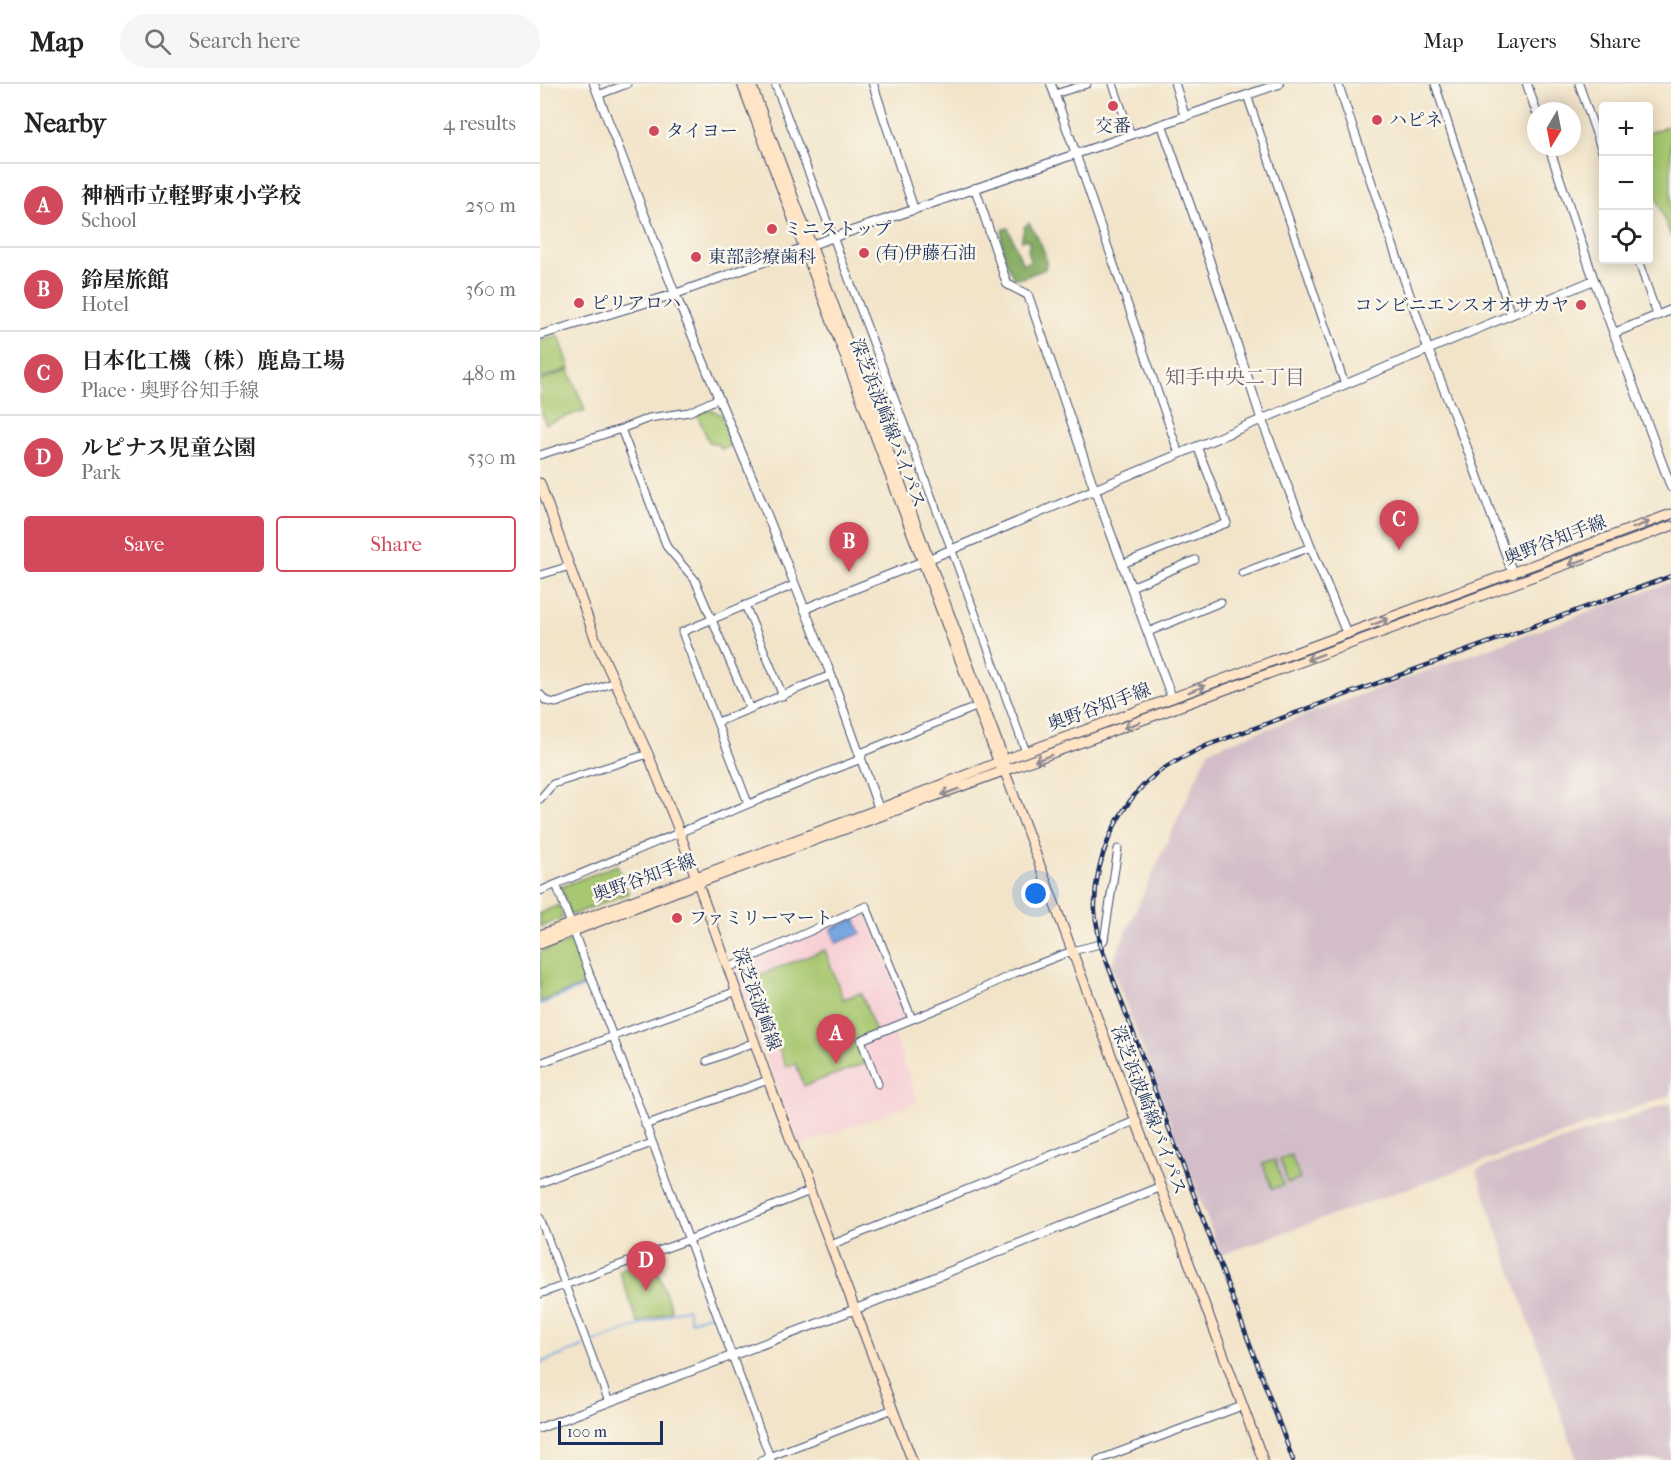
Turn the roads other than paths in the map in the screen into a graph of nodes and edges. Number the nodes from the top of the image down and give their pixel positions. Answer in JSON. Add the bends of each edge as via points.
{"nodes":[{"id":1,"x":594,"y":84,"type":"edge"},
{"id":2,"x":627,"y":84,"type":"edge"},
{"id":3,"x":742,"y":84,"type":"edge"},
{"id":4,"x":750,"y":84,"type":"edge"},
{"id":5,"x":775,"y":84,"type":"edge"},
{"id":6,"x":873,"y":84,"type":"edge"},
{"id":7,"x":1052,"y":84,"type":"edge"},
{"id":8,"x":1087,"y":84,"type":"edge"},
{"id":9,"x":1113,"y":84,"type":"edge"},
{"id":10,"x":1175,"y":84,"type":"edge"},
{"id":11,"x":1279,"y":84,"type":"edge"},
{"id":12,"x":1338,"y":84,"type":"edge"},
{"id":13,"x":1435,"y":84,"type":"edge"},
{"id":14,"x":1527,"y":84,"type":"edge"},
{"id":15,"x":1579,"y":84,"type":"edge"},
{"id":16,"x":1055,"y":94,"type":"junction"},
{"id":17,"x":598,"y":95,"type":"junction"},
{"id":18,"x":1247,"y":95,"type":"junction"},
{"id":19,"x":1533,"y":102,"type":"edge"},
{"id":20,"x":1185,"y":117,"type":"junction"},
{"id":21,"x":1162,"y":125,"type":"junction"},
{"id":22,"x":1131,"y":135,"type":"junction"},
{"id":23,"x":1076,"y":154,"type":"junction"},
{"id":24,"x":1552,"y":156,"type":"edge"},
{"id":25,"x":1604,"y":156,"type":"edge"},
{"id":26,"x":975,"y":188,"type":"junction"},
{"id":27,"x":914,"y":210,"type":"junction"},
{"id":28,"x":834,"y":237,"type":"junction"},
{"id":29,"x":807,"y":246,"type":"junction"},
{"id":30,"x":1639,"y":264,"type":"edge"},
{"id":31,"x":1594,"y":280,"type":"junction"},
{"id":32,"x":675,"y":294,"type":"junction"},
{"id":33,"x":1671,"y":310,"type":"edge"},
{"id":34,"x":1511,"y":315,"type":"junction"},
{"id":35,"x":1657,"y":315,"type":"junction"},
{"id":36,"x":1614,"y":333,"type":"junction"},
{"id":37,"x":540,"y":335,"type":"edge"},
{"id":38,"x":1428,"y":349,"type":"junction"},
{"id":39,"x":1345,"y":385,"type":"junction"},
{"id":40,"x":719,"y":398,"type":"junction"},
{"id":41,"x":1261,"y":418,"type":"junction"},
{"id":42,"x":621,"y":429,"type":"junction"},
{"id":43,"x":1197,"y":446,"type":"junction"},
{"id":44,"x":1179,"y":454,"type":"junction"},
{"id":45,"x":540,"y":455,"type":"edge"},
{"id":46,"x":540,"y":483,"type":"edge"},
{"id":47,"x":1671,"y":487,"type":"edge"},
{"id":48,"x":1094,"y":488,"type":"junction"},
{"id":49,"x":1671,"y":514,"type":"edge"},
{"id":50,"x":1671,"y":526,"type":"edge"},
{"id":51,"x":1311,"y":547,"type":"junction"},
{"id":52,"x":951,"y":548,"type":"junction"},
{"id":53,"x":925,"y":560,"type":"junction"},
{"id":54,"x":1195,"y":560,"type":"dead end"},
{"id":55,"x":1122,"y":564,"type":"junction"},
{"id":56,"x":570,"y":566,"type":"junction"},
{"id":57,"x":1242,"y":573,"type":"dead end"},
{"id":58,"x":1513,"y":574,"type":"junction"},
{"id":59,"x":540,"y":575,"type":"edge"},
{"id":60,"x":794,"y":585,"type":"junction"},
{"id":61,"x":1131,"y":587,"type":"junction"},
{"id":62,"x":1221,"y":602,"type":"dead end"},
{"id":63,"x":745,"y":605,"type":"junction"},
{"id":64,"x":804,"y":609,"type":"junction"},
{"id":65,"x":713,"y":618,"type":"junction"},
{"id":66,"x":1148,"y":632,"type":"junction"},
{"id":67,"x":1347,"y":634,"type":"junction"},
{"id":68,"x":831,"y":675,"type":"junction"},
{"id":69,"x":615,"y":682,"type":"junction"},
{"id":70,"x":540,"y":694,"type":"edge"},
{"id":71,"x":783,"y":696,"type":"junction"},
{"id":72,"x":1172,"y":698,"type":"junction"},
{"id":73,"x":976,"y":707,"type":"junction"},
{"id":74,"x":750,"y":709,"type":"junction"},
{"id":75,"x":718,"y":722,"type":"junction"},
{"id":76,"x":1026,"y":752,"type":"junction"},
{"id":77,"x":648,"y":754,"type":"junction"},
{"id":78,"x":861,"y":759,"type":"junction"},
{"id":79,"x":1000,"y":761,"type":"junction"},
{"id":80,"x":1005,"y":772,"type":"junction"},
{"id":81,"x":540,"y":799,"type":"edge"},
{"id":82,"x":748,"y":803,"type":"junction"},
{"id":83,"x":879,"y":809,"type":"junction"},
{"id":84,"x":680,"y":833,"type":"junction"},
{"id":85,"x":1118,"y":849,"type":"dead end"},
{"id":86,"x":697,"y":880,"type":"junction"},
{"id":87,"x":556,"y":884,"type":"junction"},
{"id":88,"x":540,"y":891,"type":"edge"},
{"id":89,"x":572,"y":927,"type":"junction"},
{"id":90,"x":540,"y":935,"type":"edge"},
{"id":91,"x":540,"y":944,"type":"edge"},
{"id":92,"x":1072,"y":951,"type":"junction"},
{"id":93,"x":728,"y":968,"type":"junction"},
{"id":94,"x":737,"y":991,"type":"junction"},
{"id":95,"x":912,"y":1019,"type":"junction"},
{"id":96,"x":612,"y":1037,"type":"junction"},
{"id":97,"x":755,"y":1042,"type":"junction"},
{"id":98,"x":707,"y":1061,"type":"dead end"},
{"id":99,"x":540,"y":1063,"type":"edge"},
{"id":100,"x":768,"y":1080,"type":"junction"},
{"id":101,"x":878,"y":1084,"type":"dead end"},
{"id":102,"x":1135,"y":1121,"type":"junction"},
{"id":103,"x":645,"y":1125,"type":"junction"},
{"id":104,"x":652,"y":1143,"type":"junction"},
{"id":105,"x":540,"y":1184,"type":"edge"},
{"id":106,"x":1160,"y":1187,"type":"junction"},
{"id":107,"x":810,"y":1191,"type":"junction"},
{"id":108,"x":540,"y":1218,"type":"edge"},
{"id":109,"x":688,"y":1240,"type":"junction"},
{"id":110,"x":831,"y":1245,"type":"junction"},
{"id":111,"x":566,"y":1285,"type":"junction"},
{"id":112,"x":540,"y":1294,"type":"edge"},
{"id":113,"x":856,"y":1309,"type":"junction"},
{"id":114,"x":731,"y":1355,"type":"junction"},
{"id":115,"x":609,"y":1402,"type":"junction"},
{"id":116,"x":1242,"y":1406,"type":"junction"},
{"id":117,"x":893,"y":1409,"type":"junction"},
{"id":118,"x":540,"y":1428,"type":"edge"},
{"id":119,"x":771,"y":1458,"type":"edge"},
{"id":120,"x":1111,"y":1458,"type":"edge"},
{"id":121,"x":761,"y":1460,"type":"edge"},
{"id":122,"x":912,"y":1460,"type":"edge"},
{"id":123,"x":1098,"y":1460,"type":"edge"},
{"id":124,"x":1263,"y":1460,"type":"edge"}],
"edges":[{"from":1,"to":17,"type":"street"},
{"from":2,"to":17,"type":"street"},
{"from":3,"to":29,"type":"main road","name":"深芝浜波崎線バイパス"},
{"from":4,"to":29,"type":"main road","name":"深芝浜波崎線バイパス"},
{"from":5,"to":28,"type":"street"},
{"from":6,"to":27,"type":"street"},
{"from":7,"to":16,"type":"street"},
{"from":8,"to":16,"type":"street"},
{"from":9,"to":22,"type":"street"},
{"from":10,"to":20,"type":"street"},
{"from":11,"to":18,"type":"street"},
{"from":12,"to":38,"type":"street"},
{"from":13,"to":34,"type":"street"},
{"from":14,"to":19,"type":"street"},
{"from":15,"to":25,"type":"street"},
{"from":16,"to":23,"type":"street"},
{"from":17,"to":32,"type":"street"},
{"from":18,"to":20,"type":"street"},
{"from":18,"to":39,"type":"street"},
{"from":20,"to":21,"type":"street"},
{"from":21,"to":22,"type":"street"},
{"from":21,"to":41,"type":"street"},
{"from":22,"to":23,"type":"street"},
{"from":23,"to":26,"type":"street"},
{"from":23,"to":44,"type":"street"},
{"from":24,"to":31,"type":"street"},
{"from":26,"to":27,"type":"street"},
{"from":26,"to":48,"type":"street","via":[[1007,284],[1028,295]]},
{"from":27,"to":28,"type":"street"},
{"from":28,"to":29,"type":"street"},
{"from":28,"to":52,"type":"street"},
{"from":29,"to":32,"type":"street"},
{"from":29,"to":53,"type":"main road","name":"深芝浜波崎線バイパス"},
{"from":30,"to":35,"type":"street"},
{"from":31,"to":34,"type":"street"},
{"from":31,"to":36,"type":"street"},
{"from":32,"to":37,"type":"street"},
{"from":32,"to":40,"type":"street"},
{"from":33,"to":35,"type":"street"},
{"from":34,"to":38,"type":"street"},
{"from":35,"to":36,"type":"street"},
{"from":36,"to":47,"type":"street"},
{"from":38,"to":39,"type":"street"},
{"from":38,"to":58,"type":"street"},
{"from":39,"to":41,"type":"street"},
{"from":40,"to":42,"type":"street","via":[[689,412],[649,418]]},
{"from":40,"to":60,"type":"street"},
{"from":41,"to":43,"type":"street"},
{"from":41,"to":51,"type":"street"},
{"from":42,"to":45,"type":"street"},
{"from":42,"to":65,"type":"street","via":[[667,547],[695,580]]},
{"from":43,"to":44,"type":"street"},
{"from":43,"to":55,"type":"street","via":[[1227,523]]},
{"from":44,"to":48,"type":"street"},
{"from":46,"to":56,"type":"main road","name":"深芝浜波崎線"},
{"from":48,"to":52,"type":"street"},
{"from":48,"to":55,"type":"street"},
{"from":58,"to":49,"type":"main road","name":"奥野谷知手線","one_way":true},
{"from":50,"to":80,"type":"main road","name":"奥野谷知手線","one_way":true},
{"from":51,"to":57,"type":"street"},
{"from":51,"to":67,"type":"street"},
{"from":52,"to":53,"type":"street"},
{"from":52,"to":76,"type":"street"},
{"from":53,"to":64,"type":"street"},
{"from":53,"to":73,"type":"main road","name":"深芝浜波崎線バイパス"},
{"from":53,"to":79,"type":"main road","name":"深芝浜波崎線バイパス"},
{"from":54,"to":61,"type":"street"},
{"from":55,"to":61,"type":"street"},
{"from":56,"to":59,"type":"street"},
{"from":56,"to":69,"type":"main road","name":"深芝浜波崎線"},
{"from":67,"to":58,"type":"main road","name":"奥野谷知手線","one_way":true},
{"from":60,"to":63,"type":"street"},
{"from":60,"to":64,"type":"street"},
{"from":61,"to":66,"type":"street"},
{"from":62,"to":66,"type":"street"},
{"from":63,"to":65,"type":"street"},
{"from":63,"to":71,"type":"street"},
{"from":64,"to":68,"type":"street"},
{"from":65,"to":74,"type":"street"},
{"from":65,"to":75,"type":"street","via":[[682,632]]},
{"from":66,"to":72,"type":"street"},
{"from":72,"to":67,"type":"main road","name":"奥野谷知手線","one_way":true},
{"from":68,"to":71,"type":"street"},
{"from":68,"to":78,"type":"street"},
{"from":69,"to":70,"type":"street","via":[[556,703],[546,701]]},
{"from":69,"to":77,"type":"main road","name":"深芝浜波崎線"},
{"from":71,"to":74,"type":"street"},
{"from":72,"to":76,"type":"main road","name":"奥野谷知手線"},
{"from":73,"to":78,"type":"street","via":[[863,752]]},
{"from":73,"to":79,"type":"main road","name":"深芝浜波崎線バイパス"},
{"from":74,"to":75,"type":"street"},
{"from":75,"to":82,"type":"street"},
{"from":76,"to":79,"type":"main road","name":"奥野谷知手線"},
{"from":77,"to":81,"type":"street","via":[[553,784]]},
{"from":77,"to":84,"type":"main road","name":"深芝浜波崎線"},
{"from":78,"to":82,"type":"street"},
{"from":78,"to":83,"type":"street"},
{"from":79,"to":80,"type":"main road","name":"深芝浜波崎線バイパス"},
{"from":79,"to":83,"type":"main road","name":"奥野谷知手線"},
{"from":80,"to":86,"type":"main road","name":"奥野谷知手線","one_way":true},
{"from":80,"to":92,"type":"main road","name":"深芝浜波崎線バイパス"},
{"from":82,"to":84,"type":"street"},
{"from":83,"to":86,"type":"main road","name":"奥野谷知手線"},
{"from":84,"to":86,"type":"main road","name":"深芝浜波崎線"},
{"from":84,"to":87,"type":"street"},
{"from":85,"to":92,"type":"street","via":[[1104,940]]},
{"from":86,"to":89,"type":"main road","name":"奥野谷知手線"},
{"from":86,"to":93,"type":"main road","name":"深芝浜波崎線"},
{"from":87,"to":88,"type":"street"},
{"from":87,"to":89,"type":"street"},
{"from":89,"to":90,"type":"main road","name":"奥野谷知手線"},
{"from":89,"to":91,"type":"main road","name":"奥野谷知手線"},
{"from":89,"to":96,"type":"street"},
{"from":92,"to":95,"type":"street"},
{"from":92,"to":102,"type":"main road","name":"深芝浜波崎線バイパス"},
{"from":93,"to":94,"type":"main road","name":"深芝浜波崎線"},
{"from":93,"to":95,"type":"street","via":[[866,906]]},
{"from":94,"to":96,"type":"street"},
{"from":94,"to":97,"type":"main road","name":"深芝浜波崎線"},
{"from":95,"to":101,"type":"street","via":[[861,1040]]},
{"from":96,"to":99,"type":"street"},
{"from":96,"to":103,"type":"street"},
{"from":97,"to":98,"type":"street"},
{"from":97,"to":100,"type":"main road","name":"深芝浜波崎線"},
{"from":100,"to":103,"type":"street"},
{"from":100,"to":107,"type":"main road","name":"深芝浜波崎線"},
{"from":102,"to":106,"type":"main road","name":"深芝浜波崎線バイパス"},
{"from":102,"to":110,"type":"street"},
{"from":103,"to":104,"type":"street"},
{"from":104,"to":105,"type":"street"},
{"from":104,"to":109,"type":"street"},
{"from":106,"to":113,"type":"street"},
{"from":106,"to":116,"type":"main road","name":"深芝浜波崎線バイパス"},
{"from":107,"to":109,"type":"street"},
{"from":107,"to":110,"type":"main road","name":"深芝浜波崎線"},
{"from":108,"to":111,"type":"street"},
{"from":109,"to":111,"type":"street"},
{"from":109,"to":114,"type":"street"},
{"from":110,"to":113,"type":"main road","name":"深芝浜波崎線"},
{"from":111,"to":112,"type":"street"},
{"from":111,"to":115,"type":"street"},
{"from":113,"to":114,"type":"street"},
{"from":113,"to":117,"type":"main road","name":"深芝浜波崎線"},
{"from":114,"to":115,"type":"street"},
{"from":114,"to":119,"type":"street"},
{"from":115,"to":118,"type":"street"},
{"from":116,"to":120,"type":"street"},
{"from":116,"to":124,"type":"main road","name":"深芝浜波崎線バイパス"},
{"from":117,"to":119,"type":"street"},
{"from":117,"to":122,"type":"main road","name":"深芝浜波崎線"},
{"from":119,"to":121,"type":"street"},
{"from":120,"to":123,"type":"street"}]}
